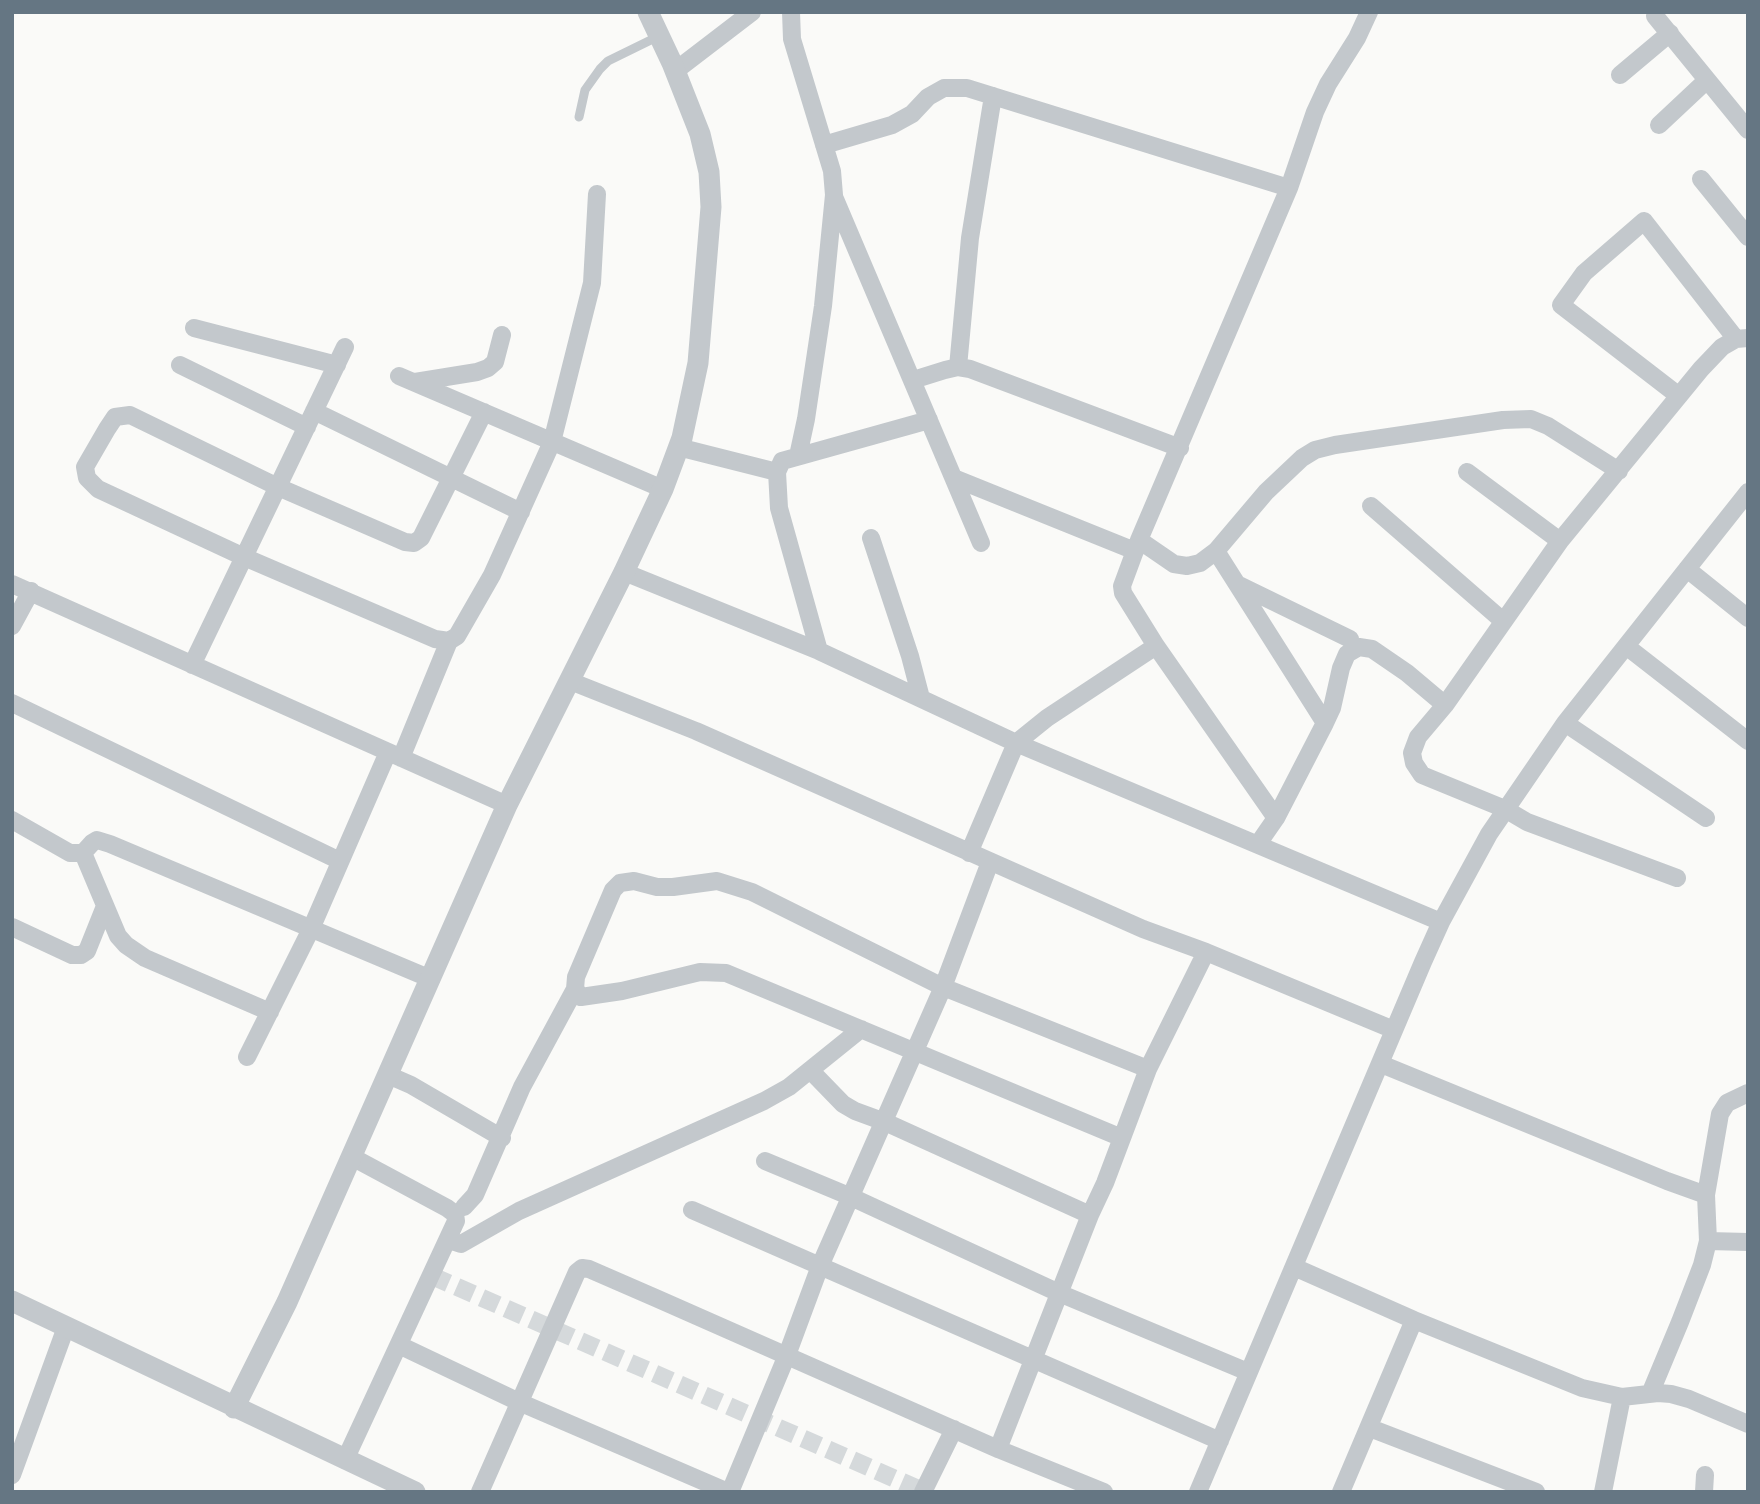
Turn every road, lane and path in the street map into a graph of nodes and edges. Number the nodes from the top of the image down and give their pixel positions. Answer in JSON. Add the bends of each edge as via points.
{"nodes":[{"id":1,"x":648,"y":12,"type":"edge"},
{"id":2,"x":752,"y":12,"type":"edge"},
{"id":3,"x":791,"y":12,"type":"edge"},
{"id":4,"x":1369,"y":12,"type":"edge"},
{"id":5,"x":1656,"y":16,"type":"dead end"},
{"id":6,"x":1670,"y":33,"type":"junction"},
{"id":7,"x":659,"y":36,"type":"junction"},
{"id":8,"x":674,"y":71,"type":"junction"},
{"id":9,"x":1619,"y":75,"type":"dead end"},
{"id":10,"x":1707,"y":80,"type":"junction"},
{"id":11,"x":993,"y":96,"type":"junction"},
{"id":12,"x":579,"y":117,"type":"dead end"},
{"id":13,"x":1659,"y":125,"type":"dead end"},
{"id":14,"x":1748,"y":130,"type":"edge"},
{"id":15,"x":824,"y":145,"type":"junction"},
{"id":16,"x":1701,"y":179,"type":"dead end"},
{"id":17,"x":1290,"y":188,"type":"junction"},
{"id":18,"x":597,"y":194,"type":"dead end"},
{"id":19,"x":834,"y":195,"type":"junction"},
{"id":20,"x":1748,"y":237,"type":"edge"},
{"id":21,"x":194,"y":328,"type":"dead end"},
{"id":22,"x":502,"y":335,"type":"dead end"},
{"id":23,"x":1742,"y":339,"type":"edge"},
{"id":24,"x":345,"y":347,"type":"dead end"},
{"id":25,"x":180,"y":365,"type":"dead end"},
{"id":26,"x":337,"y":365,"type":"junction"},
{"id":27,"x":958,"y":368,"type":"junction"},
{"id":28,"x":913,"y":380,"type":"junction"},
{"id":29,"x":1679,"y":396,"type":"junction"},
{"id":30,"x":484,"y":412,"type":"junction"},
{"id":31,"x":311,"y":419,"type":"junction"},
{"id":32,"x":929,"y":421,"type":"junction"},
{"id":33,"x":552,"y":442,"type":"junction"},
{"id":34,"x":678,"y":447,"type":"junction"},
{"id":35,"x":1180,"y":448,"type":"junction"},
{"id":36,"x":798,"y":456,"type":"junction"},
{"id":37,"x":1619,"y":471,"type":"junction"},
{"id":38,"x":776,"y":472,"type":"junction"},
{"id":39,"x":1467,"y":472,"type":"dead end"},
{"id":40,"x":452,"y":477,"type":"junction"},
{"id":41,"x":954,"y":478,"type":"junction"},
{"id":42,"x":278,"y":486,"type":"junction"},
{"id":43,"x":663,"y":489,"type":"junction"},
{"id":44,"x":1748,"y":492,"type":"edge"},
{"id":45,"x":1371,"y":506,"type":"dead end"},
{"id":46,"x":521,"y":512,"type":"junction"},
{"id":47,"x":871,"y":538,"type":"dead end"},
{"id":48,"x":1560,"y":541,"type":"junction"},
{"id":49,"x":981,"y":543,"type":"dead end"},
{"id":50,"x":1137,"y":545,"type":"junction"},
{"id":51,"x":1216,"y":551,"type":"junction"},
{"id":52,"x":244,"y":557,"type":"junction"},
{"id":53,"x":1687,"y":569,"type":"junction"},
{"id":54,"x":624,"y":572,"type":"junction"},
{"id":55,"x":12,"y":584,"type":"edge"},
{"id":56,"x":1237,"y":584,"type":"junction"},
{"id":57,"x":31,"y":591,"type":"junction"},
{"id":58,"x":1748,"y":618,"type":"edge"},
{"id":59,"x":1503,"y":621,"type":"junction"},
{"id":60,"x":12,"y":626,"type":"edge"},
{"id":61,"x":1350,"y":639,"type":"dead end"},
{"id":62,"x":449,"y":641,"type":"junction"},
{"id":63,"x":1156,"y":646,"type":"junction"},
{"id":64,"x":1626,"y":646,"type":"junction"},
{"id":65,"x":819,"y":651,"type":"junction"},
{"id":66,"x":192,"y":664,"type":"junction"},
{"id":67,"x":570,"y":681,"type":"junction"},
{"id":68,"x":921,"y":698,"type":"junction"},
{"id":69,"x":12,"y":703,"type":"edge"},
{"id":70,"x":1445,"y":705,"type":"junction"},
{"id":71,"x":1325,"y":723,"type":"junction"},
{"id":72,"x":1565,"y":723,"type":"junction"},
{"id":73,"x":1748,"y":741,"type":"edge"},
{"id":74,"x":1016,"y":743,"type":"junction"},
{"id":75,"x":395,"y":755,"type":"junction"},
{"id":76,"x":507,"y":805,"type":"junction"},
{"id":77,"x":1505,"y":809,"type":"junction"},
{"id":78,"x":1276,"y":818,"type":"junction"},
{"id":79,"x":1706,"y":818,"type":"dead end"},
{"id":80,"x":12,"y":820,"type":"edge"},
{"id":81,"x":1258,"y":844,"type":"junction"},
{"id":82,"x":83,"y":853,"type":"junction"},
{"id":83,"x":969,"y":853,"type":"junction"},
{"id":84,"x":340,"y":862,"type":"junction"},
{"id":85,"x":990,"y":862,"type":"junction"},
{"id":86,"x":1677,"y":878,"type":"dead end"},
{"id":87,"x":105,"y":906,"type":"junction"},
{"id":88,"x":1441,"y":922,"type":"junction"},
{"id":89,"x":12,"y":927,"type":"edge"},
{"id":90,"x":311,"y":929,"type":"junction"},
{"id":91,"x":1206,"y":952,"type":"junction"},
{"id":92,"x":431,"y":979,"type":"junction"},
{"id":93,"x":943,"y":987,"type":"junction"},
{"id":94,"x":575,"y":989,"type":"junction"},
{"id":95,"x":270,"y":1012,"type":"junction"},
{"id":96,"x":861,"y":1029,"type":"junction"},
{"id":97,"x":1394,"y":1030,"type":"junction"},
{"id":98,"x":915,"y":1052,"type":"junction"},
{"id":99,"x":247,"y":1057,"type":"dead end"},
{"id":100,"x":1381,"y":1064,"type":"junction"},
{"id":101,"x":1147,"y":1069,"type":"junction"},
{"id":102,"x":810,"y":1070,"type":"junction"},
{"id":103,"x":388,"y":1075,"type":"junction"},
{"id":104,"x":1748,"y":1093,"type":"edge"},
{"id":105,"x":885,"y":1122,"type":"junction"},
{"id":106,"x":502,"y":1138,"type":"junction"},
{"id":107,"x":1122,"y":1138,"type":"junction"},
{"id":108,"x":352,"y":1157,"type":"junction"},
{"id":109,"x":765,"y":1161,"type":"dead end"},
{"id":110,"x":1706,"y":1195,"type":"junction"},
{"id":111,"x":849,"y":1196,"type":"junction"},
{"id":112,"x":464,"y":1207,"type":"dead end"},
{"id":113,"x":692,"y":1210,"type":"dead end"},
{"id":114,"x":1090,"y":1215,"type":"junction"},
{"id":115,"x":449,"y":1240,"type":"junction"},
{"id":116,"x":1708,"y":1241,"type":"junction"},
{"id":117,"x":1748,"y":1242,"type":"edge"},
{"id":118,"x":820,"y":1266,"type":"junction"},
{"id":119,"x":1294,"y":1267,"type":"junction"},
{"id":120,"x":1059,"y":1293,"type":"junction"},
{"id":121,"x":12,"y":1301,"type":"edge"},
{"id":122,"x":1414,"y":1320,"type":"junction"},
{"id":123,"x":66,"y":1327,"type":"junction"},
{"id":124,"x":400,"y":1345,"type":"junction"},
{"id":125,"x":787,"y":1355,"type":"junction"},
{"id":126,"x":1034,"y":1360,"type":"junction"},
{"id":127,"x":1248,"y":1372,"type":"junction"},
{"id":128,"x":1650,"y":1394,"type":"junction"},
{"id":129,"x":1622,"y":1397,"type":"junction"},
{"id":130,"x":519,"y":1402,"type":"junction"},
{"id":131,"x":234,"y":1408,"type":"junction"},
{"id":132,"x":1748,"y":1423,"type":"edge"},
{"id":133,"x":1370,"y":1428,"type":"junction"},
{"id":134,"x":954,"y":1429,"type":"junction"},
{"id":135,"x":1220,"y":1441,"type":"junction"},
{"id":136,"x":998,"y":1449,"type":"junction"},
{"id":137,"x":345,"y":1460,"type":"junction"},
{"id":138,"x":13,"y":1472,"type":"edge"},
{"id":139,"x":415,"y":1492,"type":"edge"},
{"id":140,"x":480,"y":1492,"type":"edge"},
{"id":141,"x":729,"y":1492,"type":"edge"},
{"id":142,"x":923,"y":1492,"type":"edge"},
{"id":143,"x":1104,"y":1492,"type":"edge"},
{"id":144,"x":1198,"y":1492,"type":"edge"},
{"id":145,"x":1341,"y":1492,"type":"edge"},
{"id":146,"x":1536,"y":1492,"type":"edge"},
{"id":147,"x":1603,"y":1492,"type":"edge"}],
"edges":[{"from":1,"to":7,"type":"street"},
{"from":2,"to":8,"type":"street"},
{"from":3,"to":15,"type":"street","via":[[792,39]]},
{"from":4,"to":17,"type":"street","via":[[1315,112]]},
{"from":5,"to":6,"type":"street"},
{"from":6,"to":9,"type":"street"},
{"from":6,"to":10,"type":"street"},
{"from":7,"to":8,"type":"street"},
{"from":7,"to":12,"type":"lane","via":[[600,69],[585,90]]},
{"from":8,"to":34,"type":"street","via":[[700,134],[709,172],[710,206],[698,363]]},
{"from":10,"to":13,"type":"street"},
{"from":10,"to":14,"type":"street"},
{"from":11,"to":15,"type":"street","via":[[967,88],[944,88],[892,125]]},
{"from":11,"to":17,"type":"street"},
{"from":11,"to":27,"type":"street","via":[[970,237]]},
{"from":15,"to":19,"type":"street"},
{"from":16,"to":20,"type":"street"},
{"from":17,"to":35,"type":"street"},
{"from":18,"to":33,"type":"street","via":[[592,283]]},
{"from":19,"to":28,"type":"street"},
{"from":19,"to":36,"type":"street","via":[[823,306]]},
{"from":21,"to":26,"type":"street"},
{"from":22,"to":30,"type":"street","via":[[495,362],[488,368],[406,379]]},
{"from":23,"to":29,"type":"street","via":[[1722,347]]},
{"from":23,"to":29,"type":"street","via":[[1644,221],[1584,273],[1560,305]]},
{"from":24,"to":26,"type":"street"},
{"from":25,"to":31,"type":"street"},
{"from":26,"to":31,"type":"street"},
{"from":27,"to":28,"type":"street"},
{"from":27,"to":35,"type":"street"},
{"from":28,"to":32,"type":"street"},
{"from":29,"to":37,"type":"street"},
{"from":30,"to":33,"type":"street"},
{"from":30,"to":40,"type":"street"},
{"from":31,"to":40,"type":"street"},
{"from":31,"to":42,"type":"street"},
{"from":32,"to":36,"type":"street"},
{"from":32,"to":41,"type":"street"},
{"from":33,"to":43,"type":"street"},
{"from":33,"to":46,"type":"street"},
{"from":34,"to":38,"type":"street"},
{"from":34,"to":43,"type":"street"},
{"from":35,"to":50,"type":"street"},
{"from":36,"to":38,"type":"street","via":[[782,461]]},
{"from":37,"to":48,"type":"street"},
{"from":37,"to":51,"type":"street","via":[[1531,419],[1335,445],[1301,458]]},
{"from":38,"to":65,"type":"street","via":[[779,508]]},
{"from":39,"to":48,"type":"street"},
{"from":40,"to":42,"type":"street","via":[[421,538],[414,543]]},
{"from":40,"to":46,"type":"street"},
{"from":41,"to":49,"type":"street"},
{"from":41,"to":50,"type":"street"},
{"from":42,"to":52,"type":"street"},
{"from":42,"to":52,"type":"street","via":[[130,415],[115,417],[85,467],[87,478],[98,489]]},
{"from":43,"to":54,"type":"street"},
{"from":44,"to":53,"type":"street"},
{"from":45,"to":59,"type":"street"},
{"from":46,"to":62,"type":"street","via":[[492,575],[457,636]]},
{"from":47,"to":68,"type":"street"},
{"from":48,"to":59,"type":"street"},
{"from":50,"to":51,"type":"street","via":[[1187,566]]},
{"from":50,"to":63,"type":"street","via":[[1123,593]]},
{"from":51,"to":56,"type":"street"},
{"from":52,"to":62,"type":"street"},
{"from":52,"to":66,"type":"street"},
{"from":53,"to":58,"type":"street"},
{"from":53,"to":64,"type":"street"},
{"from":54,"to":65,"type":"street"},
{"from":54,"to":67,"type":"street"},
{"from":55,"to":57,"type":"street"},
{"from":56,"to":61,"type":"street"},
{"from":56,"to":71,"type":"street"},
{"from":57,"to":60,"type":"street"},
{"from":57,"to":66,"type":"street"},
{"from":59,"to":70,"type":"street"},
{"from":62,"to":75,"type":"street"},
{"from":63,"to":74,"type":"street"},
{"from":63,"to":78,"type":"street"},
{"from":64,"to":72,"type":"street"},
{"from":64,"to":73,"type":"street"},
{"from":65,"to":68,"type":"street"},
{"from":66,"to":75,"type":"street"},
{"from":67,"to":76,"type":"street"},
{"from":67,"to":83,"type":"street","via":[[696,731]]},
{"from":68,"to":74,"type":"street"},
{"from":69,"to":84,"type":"street"},
{"from":70,"to":71,"type":"street","via":[[1372,649],[1359,647],[1347,654]]},
{"from":70,"to":77,"type":"street","via":[[1418,737],[1414,763],[1422,775]]},
{"from":71,"to":78,"type":"street"},
{"from":72,"to":77,"type":"street"},
{"from":72,"to":79,"type":"street"},
{"from":74,"to":81,"type":"street"},
{"from":74,"to":83,"type":"street"},
{"from":75,"to":76,"type":"street"},
{"from":75,"to":84,"type":"street"},
{"from":76,"to":92,"type":"street"},
{"from":77,"to":86,"type":"street","via":[[1527,822]]},
{"from":77,"to":88,"type":"street"},
{"from":78,"to":81,"type":"street"},
{"from":80,"to":82,"type":"street","via":[[70,853]]},
{"from":81,"to":88,"type":"street"},
{"from":82,"to":87,"type":"street"},
{"from":82,"to":90,"type":"street","via":[[97,840],[110,844]]},
{"from":83,"to":85,"type":"street"},
{"from":84,"to":90,"type":"street"},
{"from":85,"to":91,"type":"street"},
{"from":85,"to":93,"type":"street"},
{"from":87,"to":89,"type":"street","via":[[87,951],[81,955]]},
{"from":87,"to":95,"type":"street","via":[[125,946]]},
{"from":88,"to":97,"type":"street"},
{"from":90,"to":92,"type":"street"},
{"from":90,"to":95,"type":"street"},
{"from":91,"to":97,"type":"street"},
{"from":91,"to":101,"type":"street"},
{"from":92,"to":103,"type":"street"},
{"from":93,"to":94,"type":"street","via":[[752,892],[717,881],[657,887],[634,881],[612,890]]},
{"from":93,"to":98,"type":"street"},
{"from":93,"to":101,"type":"street"},
{"from":94,"to":96,"type":"street","via":[[581,997],[594,996],[700,972],[726,973]]},
{"from":94,"to":106,"type":"street","via":[[523,1087]]},
{"from":95,"to":99,"type":"street"},
{"from":96,"to":98,"type":"street"},
{"from":96,"to":102,"type":"street"},
{"from":97,"to":100,"type":"street"},
{"from":98,"to":105,"type":"street"},
{"from":98,"to":107,"type":"street"},
{"from":100,"to":110,"type":"street"},
{"from":100,"to":119,"type":"street"},
{"from":101,"to":107,"type":"street"},
{"from":102,"to":105,"type":"street","via":[[843,1104]]},
{"from":102,"to":115,"type":"street","via":[[764,1101],[519,1211],[461,1244]]},
{"from":103,"to":106,"type":"street"},
{"from":103,"to":108,"type":"street"},
{"from":104,"to":110,"type":"street","via":[[1727,1103],[1720,1114]]},
{"from":105,"to":111,"type":"street"},
{"from":105,"to":114,"type":"street"},
{"from":106,"to":112,"type":"street","via":[[475,1195]]},
{"from":107,"to":114,"type":"street"},
{"from":108,"to":115,"type":"street","via":[[455,1214]]},
{"from":108,"to":131,"type":"street"},
{"from":109,"to":111,"type":"street"},
{"from":110,"to":116,"type":"street"},
{"from":111,"to":118,"type":"street"},
{"from":111,"to":120,"type":"street"},
{"from":113,"to":118,"type":"street"},
{"from":114,"to":120,"type":"street"},
{"from":115,"to":124,"type":"street"},
{"from":116,"to":117,"type":"street"},
{"from":116,"to":128,"type":"street"},
{"from":118,"to":125,"type":"street"},
{"from":118,"to":126,"type":"street"},
{"from":119,"to":122,"type":"street"},
{"from":119,"to":127,"type":"street"},
{"from":120,"to":126,"type":"street"},
{"from":120,"to":127,"type":"street"},
{"from":121,"to":123,"type":"street"},
{"from":122,"to":129,"type":"street","via":[[1582,1388]]},
{"from":122,"to":133,"type":"street"},
{"from":123,"to":131,"type":"street"},
{"from":123,"to":138,"type":"street"},
{"from":124,"to":130,"type":"street"},
{"from":124,"to":137,"type":"street"},
{"from":125,"to":130,"type":"street","via":[[582,1268]]},
{"from":125,"to":134,"type":"street"},
{"from":125,"to":141,"type":"street"},
{"from":126,"to":135,"type":"street"},
{"from":126,"to":136,"type":"street"},
{"from":127,"to":135,"type":"street"},
{"from":128,"to":129,"type":"street"},
{"from":128,"to":132,"type":"street","via":[[1689,1399]]},
{"from":129,"to":147,"type":"street"},
{"from":130,"to":140,"type":"street"},
{"from":130,"to":141,"type":"street"},
{"from":131,"to":137,"type":"street"},
{"from":133,"to":145,"type":"street"},
{"from":133,"to":146,"type":"street"},
{"from":134,"to":136,"type":"street"},
{"from":134,"to":142,"type":"street"},
{"from":135,"to":144,"type":"street"},
{"from":136,"to":143,"type":"street"},
{"from":137,"to":139,"type":"street"}]}
